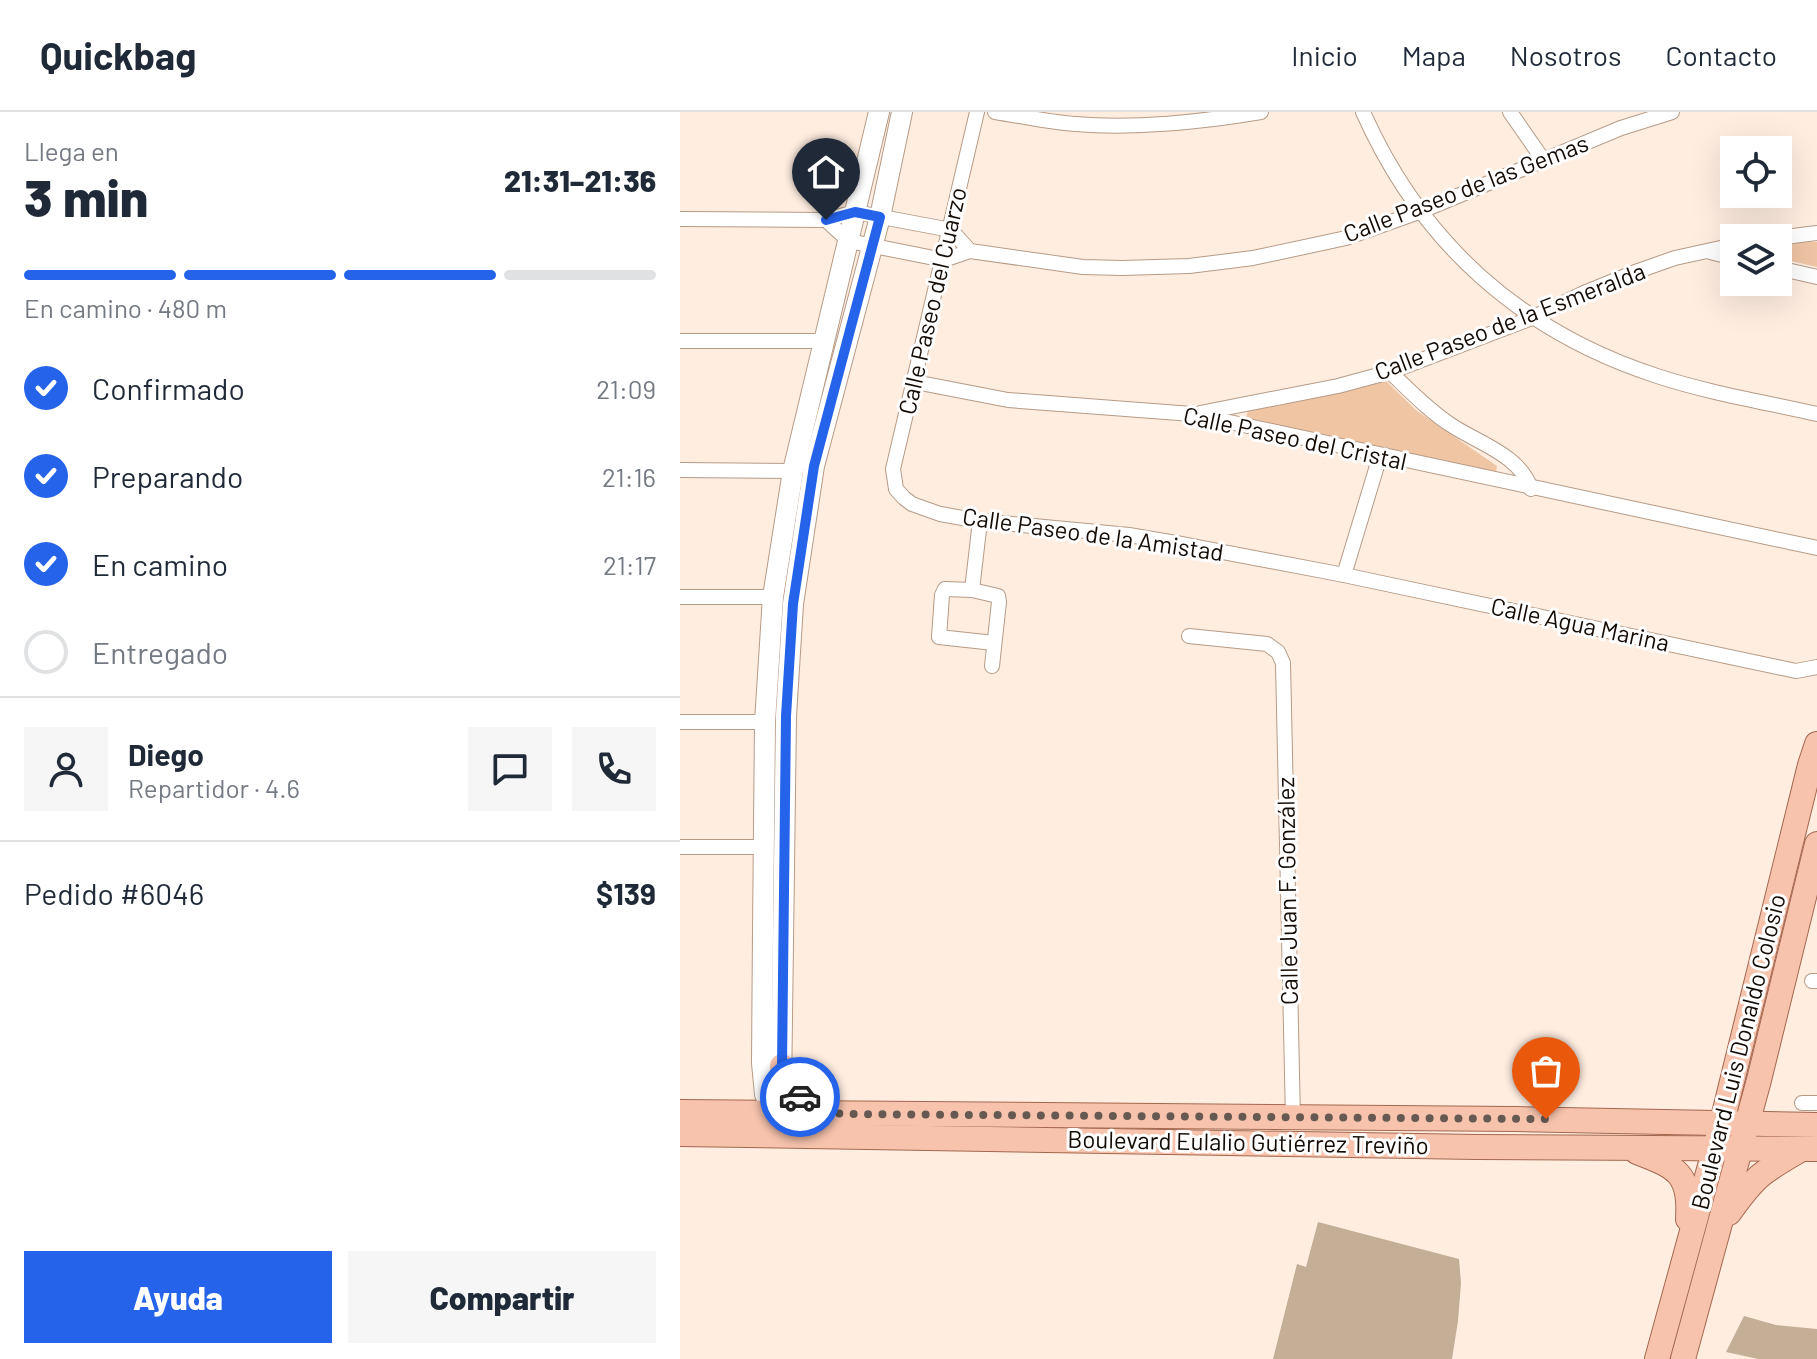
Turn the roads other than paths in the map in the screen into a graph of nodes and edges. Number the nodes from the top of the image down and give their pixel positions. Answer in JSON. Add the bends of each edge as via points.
{"nodes":[{"id":1,"x":879,"y":112,"type":"edge"},
{"id":2,"x":902,"y":112,"type":"edge"},
{"id":3,"x":977,"y":112,"type":"edge"},
{"id":4,"x":995,"y":112,"type":"edge"},
{"id":5,"x":1261,"y":112,"type":"edge"},
{"id":6,"x":1363,"y":112,"type":"edge"},
{"id":7,"x":1510,"y":112,"type":"edge"},
{"id":8,"x":1672,"y":112,"type":"edge"},
{"id":9,"x":1544,"y":161,"type":"junction"},
{"id":10,"x":855,"y":212,"type":"junction"},
{"id":11,"x":1419,"y":212,"type":"junction"},
{"id":12,"x":880,"y":217,"type":"junction"},
{"id":13,"x":680,"y":219,"type":"edge"},
{"id":14,"x":826,"y":220,"type":"junction"},
{"id":15,"x":951,"y":230,"type":"junction"},
{"id":16,"x":1817,"y":233,"type":"edge"},
{"id":17,"x":1792,"y":236,"type":"edge"},
{"id":18,"x":849,"y":241,"type":"junction"},
{"id":19,"x":872,"y":246,"type":"junction"},
{"id":20,"x":1720,"y":248,"type":"edge"},
{"id":21,"x":970,"y":251,"type":"junction"},
{"id":22,"x":1705,"y":251,"type":"junction"},
{"id":23,"x":1720,"y":255,"type":"edge"},
{"id":24,"x":944,"y":260,"type":"junction"},
{"id":25,"x":1792,"y":271,"type":"edge"},
{"id":26,"x":1817,"y":277,"type":"edge"},
{"id":27,"x":1532,"y":318,"type":"junction"},
{"id":28,"x":680,"y":341,"type":"edge"},
{"id":29,"x":825,"y":341,"type":"junction"},
{"id":30,"x":1390,"y":372,"type":"junction"},
{"id":31,"x":915,"y":382,"type":"junction"},
{"id":32,"x":1192,"y":414,"type":"junction"},
{"id":33,"x":1817,"y":414,"type":"edge"},
{"id":34,"x":1380,"y":456,"type":"junction"},
{"id":35,"x":680,"y":470,"type":"edge"},
{"id":36,"x":793,"y":471,"type":"junction"},
{"id":37,"x":896,"y":489,"type":"joint"},
{"id":38,"x":1531,"y":489,"type":"junction"},
{"id":39,"x":980,"y":521,"type":"junction"},
{"id":40,"x":1817,"y":548,"type":"edge"},
{"id":41,"x":1344,"y":575,"type":"junction"},
{"id":42,"x":972,"y":590,"type":"junction"},
{"id":43,"x":680,"y":597,"type":"edge"},
{"id":44,"x":773,"y":597,"type":"junction"},
{"id":45,"x":1189,"y":636,"type":"dead end"},
{"id":46,"x":994,"y":643,"type":"junction"},
{"id":47,"x":992,"y":666,"type":"dead end"},
{"id":48,"x":1816,"y":667,"type":"edge"},
{"id":49,"x":680,"y":722,"type":"edge"},
{"id":50,"x":765,"y":722,"type":"junction"},
{"id":51,"x":1817,"y":744,"type":"edge"},
{"id":52,"x":1817,"y":844,"type":"edge"},
{"id":53,"x":680,"y":847,"type":"edge"},
{"id":54,"x":763,"y":847,"type":"junction"},
{"id":55,"x":782,"y":1066,"type":"junction"},
{"id":56,"x":1759,"y":1080,"type":"junction"},
{"id":57,"x":772,"y":1113,"type":"junction"},
{"id":58,"x":1807,"y":1114,"type":"edge"},
{"id":59,"x":1293,"y":1119,"type":"junction"},
{"id":60,"x":1452,"y":1119,"type":"junction"},
{"id":61,"x":1735,"y":1122,"type":"junction"},
{"id":62,"x":838,"y":1125,"type":"junction"},
{"id":63,"x":682,"y":1127,"type":"edge"},
{"id":64,"x":1471,"y":1147,"type":"junction"},
{"id":65,"x":1624,"y":1147,"type":"junction"},
{"id":66,"x":1716,"y":1147,"type":"junction"},
{"id":67,"x":1741,"y":1147,"type":"junction"},
{"id":68,"x":1810,"y":1149,"type":"edge"},
{"id":69,"x":1720,"y":1224,"type":"junction"},
{"id":70,"x":1686,"y":1258,"type":"junction"},
{"id":71,"x":1657,"y":1359,"type":"edge"},
{"id":72,"x":1683,"y":1359,"type":"edge"}],
"edges":[{"from":1,"to":10,"type":"main road"},
{"from":2,"to":12,"type":"main road"},
{"from":3,"to":15,"type":"street","name":"Calle Paseo del Cuarzo"},
{"from":4,"to":5,"type":"street","via":[[1112,126]]},
{"from":6,"to":11,"type":"street"},
{"from":7,"to":9,"type":"street"},
{"from":8,"to":9,"type":"street","name":"Calle Paseo de las Gemas"},
{"from":9,"to":11,"type":"street","name":"Calle Paseo de las Gemas"},
{"from":10,"to":12,"type":"street"},
{"from":10,"to":14,"type":"street"},
{"from":10,"to":18,"type":"main road"},
{"from":11,"to":21,"type":"street","name":"Calle Paseo de las Gemas","via":[[1312,246],[1189,266],[1083,267]]},
{"from":11,"to":27,"type":"street","via":[[1491,286]]},
{"from":12,"to":15,"type":"street"},
{"from":12,"to":19,"type":"main road"},
{"from":13,"to":14,"type":"street"},
{"from":14,"to":18,"type":"street"},
{"from":15,"to":21,"type":"street"},
{"from":15,"to":24,"type":"street","name":"Calle Paseo del Cuarzo"},
{"from":16,"to":17,"type":"street"},
{"from":18,"to":19,"type":"street"},
{"from":18,"to":29,"type":"main road"},
{"from":19,"to":24,"type":"street"},
{"from":19,"to":55,"type":"main road","via":[[814,466],[793,604],[786,716]]},
{"from":20,"to":22,"type":"street","name":"Calle Paseo de la Esmeralda"},
{"from":21,"to":24,"type":"street","name":"Calle Paseo de las Gemas"},
{"from":22,"to":23,"type":"street"},
{"from":22,"to":27,"type":"street","name":"Calle Paseo de la Esmeralda","via":[[1638,271]]},
{"from":24,"to":31,"type":"street","name":"Calle Paseo del Cuarzo"},
{"from":25,"to":26,"type":"street"},
{"from":27,"to":30,"type":"street","name":"Calle Paseo de la Esmeralda"},
{"from":27,"to":33,"type":"street","via":[[1612,360],[1659,377]]},
{"from":28,"to":29,"type":"street"},
{"from":29,"to":36,"type":"main road"},
{"from":30,"to":32,"type":"street","name":"Calle Paseo de la Esmeralda"},
{"from":30,"to":38,"type":"street","via":[[1450,424],[1520,468]]},
{"from":31,"to":32,"type":"street","name":"Calle Paseo del Cristal","via":[[1008,400]]},
{"from":31,"to":37,"type":"street","name":"Calle Paseo del Cuarzo","via":[[893,469]]},
{"from":32,"to":34,"type":"street","name":"Calle Paseo del Cristal"},
{"from":34,"to":38,"type":"street","name":"Calle Paseo del Cristal"},
{"from":34,"to":41,"type":"street"},
{"from":35,"to":36,"type":"street"},
{"from":36,"to":44,"type":"main road"},
{"from":37,"to":39,"type":"street","name":"Calle Paseo de la Amistad","via":[[924,510]]},
{"from":38,"to":40,"type":"street","name":"Calle Paseo del Cristal"},
{"from":39,"to":41,"type":"street","name":"Calle Paseo de la Amistad","via":[[1129,535]]},
{"from":39,"to":42,"type":"street"},
{"from":41,"to":48,"type":"street","name":"Calle Agua Marina","via":[[1796,671]]},
{"from":42,"to":46,"type":"street","via":[[999,599]]},
{"from":42,"to":46,"type":"street","via":[[943,591],[939,637]]},
{"from":43,"to":44,"type":"street"},
{"from":44,"to":50,"type":"main road"},
{"from":45,"to":59,"type":"street","name":"Calle Juan F. González","via":[[1267,644],[1283,663]]},
{"from":46,"to":47,"type":"street"},
{"from":49,"to":50,"type":"street"},
{"from":50,"to":54,"type":"main road"},
{"from":51,"to":61,"type":"main road","name":"Boulevard Luis Donaldo Colosio"},
{"from":52,"to":56,"type":"main road","name":"Boulevard Luis Donaldo Colosio"},
{"from":53,"to":54,"type":"street"},
{"from":54,"to":57,"type":"main road","via":[[762,1063]]},
{"from":55,"to":57,"type":"main road","via":[[781,1093]]},
{"from":55,"to":62,"type":"main road","via":[[805,1101]]},
{"from":56,"to":58,"type":"main road","via":[[1773,1112]]},
{"from":56,"to":61,"type":"main road","name":"Boulevard Luis Donaldo Colosio"},
{"from":57,"to":62,"type":"main road","name":"Boulevard Eulalio Gutiérrez Treviño"},
{"from":57,"to":63,"type":"main road","via":[[753,1125]]},
{"from":58,"to":61,"type":"main road","name":"Boulevard Eulalio Gutiérrez Treviño"},
{"from":59,"to":60,"type":"main road","name":"Boulevard Eulalio Gutiérrez Treviño"},
{"from":59,"to":62,"type":"main road","name":"Boulevard Eulalio Gutiérrez Treviño"},
{"from":60,"to":61,"type":"main road","name":"Boulevard Eulalio Gutiérrez Treviño"},
{"from":60,"to":64,"type":"main road"},
{"from":61,"to":66,"type":"main road","name":"Boulevard Luis Donaldo Colosio"},
{"from":61,"to":67,"type":"main road","name":"Boulevard Luis Donaldo Colosio"},
{"from":62,"to":63,"type":"main road","name":"Boulevard Eulalio Gutiérrez Treviño"},
{"from":62,"to":64,"type":"main road","name":"Boulevard Eulalio Gutiérrez Treviño"},
{"from":64,"to":65,"type":"main road","name":"Boulevard Eulalio Gutiérrez Treviño"},
{"from":65,"to":66,"type":"main road","name":"Boulevard Eulalio Gutiérrez Treviño"},
{"from":65,"to":70,"type":"main road","via":[[1667,1164],[1683,1178],[1689,1204]]},
{"from":66,"to":67,"type":"main road","name":"Boulevard Eulalio Gutiérrez Treviño"},
{"from":66,"to":70,"type":"main road","name":"Boulevard Luis Donaldo Colosio"},
{"from":67,"to":68,"type":"main road","name":"Boulevard Eulalio Gutiérrez Treviño"},
{"from":67,"to":69,"type":"main road","name":"Boulevard Luis Donaldo Colosio"},
{"from":68,"to":69,"type":"main road","via":[[1754,1179]]},
{"from":69,"to":72,"type":"main road","name":"Boulevard Luis Donaldo Colosio"},
{"from":70,"to":71,"type":"main road","name":"Boulevard Luis Donaldo Colosio"}]}
